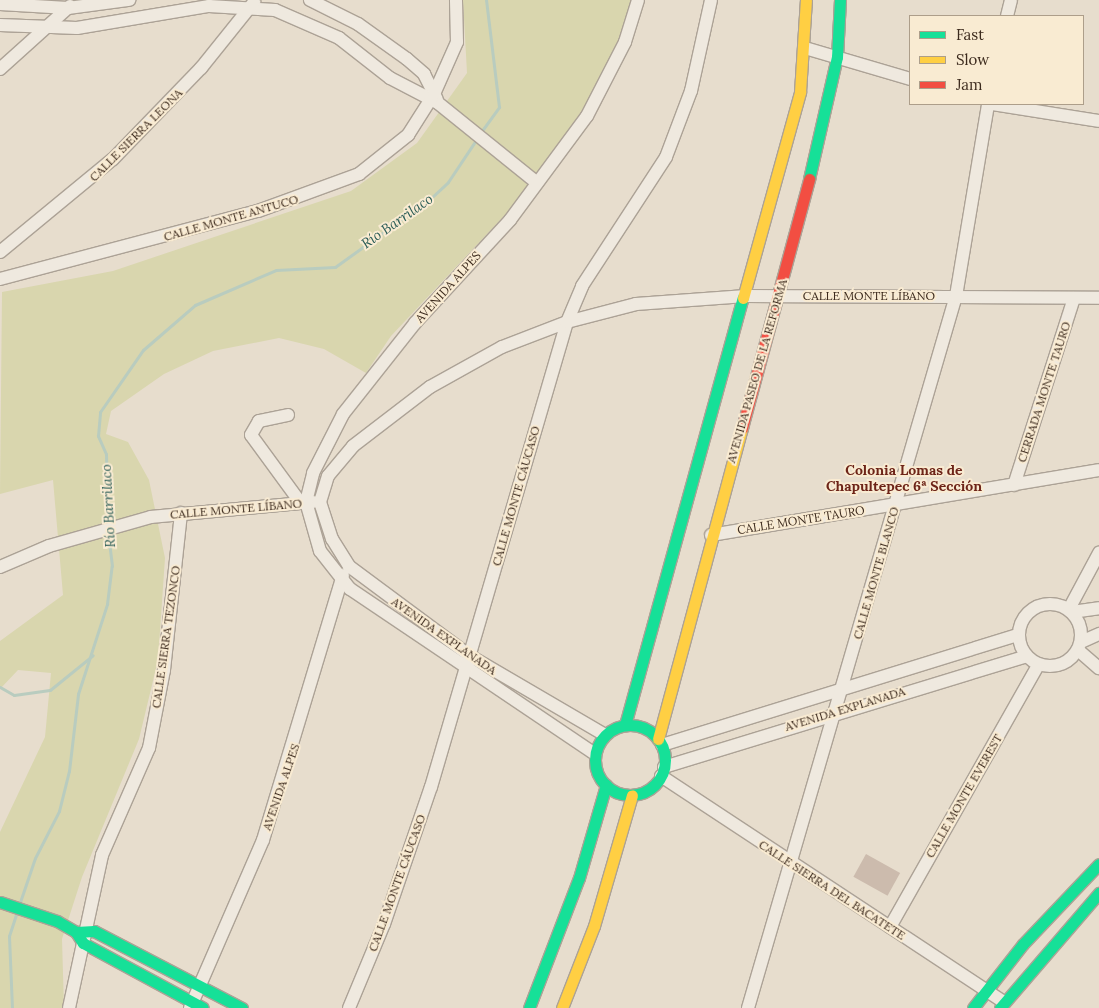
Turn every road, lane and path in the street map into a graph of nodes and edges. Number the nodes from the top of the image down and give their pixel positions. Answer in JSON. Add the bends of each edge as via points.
{"nodes":[{"id":1,"x":129,"y":0,"type":"edge"},
{"id":2,"x":310,"y":0,"type":"edge"},
{"id":3,"x":456,"y":0,"type":"edge"},
{"id":4,"x":638,"y":0,"type":"edge"},
{"id":5,"x":712,"y":0,"type":"edge"},
{"id":6,"x":806,"y":0,"type":"edge"},
{"id":7,"x":840,"y":0,"type":"edge"},
{"id":8,"x":1011,"y":0,"type":"edge"},
{"id":9,"x":253,"y":3,"type":"edge"},
{"id":10,"x":0,"y":4,"type":"edge"},
{"id":11,"x":71,"y":4,"type":"edge"},
{"id":12,"x":1007,"y":15,"type":"edge"},
{"id":13,"x":0,"y":25,"type":"edge"},
{"id":14,"x":46,"y":29,"type":"junction"},
{"id":15,"x":805,"y":48,"type":"junction"},
{"id":16,"x":837,"y":57,"type":"junction"},
{"id":17,"x":0,"y":69,"type":"edge"},
{"id":18,"x":909,"y":79,"type":"edge"},
{"id":19,"x":437,"y":101,"type":"junction"},
{"id":20,"x":988,"y":105,"type":"edge"},
{"id":21,"x":998,"y":105,"type":"edge"},
{"id":22,"x":1099,"y":121,"type":"edge"},
{"id":23,"x":537,"y":183,"type":"junction"},
{"id":24,"x":0,"y":252,"type":"edge"},
{"id":25,"x":0,"y":279,"type":"edge"},
{"id":26,"x":746,"y":296,"type":"junction"},
{"id":27,"x":778,"y":296,"type":"junction"},
{"id":28,"x":956,"y":296,"type":"junction"},
{"id":29,"x":1074,"y":298,"type":"junction"},
{"id":30,"x":1099,"y":298,"type":"edge"},
{"id":31,"x":567,"y":322,"type":"junction"},
{"id":32,"x":288,"y":415,"type":"dead end"},
{"id":33,"x":331,"y":442,"type":"junction"},
{"id":34,"x":344,"y":456,"type":"junction"},
{"id":35,"x":1099,"y":470,"type":"edge"},
{"id":36,"x":1014,"y":485,"type":"junction"},
{"id":37,"x":303,"y":502,"type":"junction"},
{"id":38,"x":320,"y":502,"type":"junction"},
{"id":39,"x":896,"y":505,"type":"junction"},
{"id":40,"x":181,"y":513,"type":"junction"},
{"id":41,"x":711,"y":535,"type":"junction"},
{"id":42,"x":1099,"y":553,"type":"edge"},
{"id":43,"x":349,"y":566,"type":"junction"},
{"id":44,"x":0,"y":567,"type":"edge"},
{"id":45,"x":341,"y":580,"type":"junction"},
{"id":46,"x":1099,"y":608,"type":"edge"},
{"id":47,"x":1070,"y":611,"type":"junction"},
{"id":48,"x":1018,"y":634,"type":"junction"},
{"id":49,"x":1099,"y":634,"type":"edge"},
{"id":50,"x":1080,"y":646,"type":"junction"},
{"id":51,"x":470,"y":656,"type":"junction"},
{"id":52,"x":1026,"y":656,"type":"junction"},
{"id":53,"x":1038,"y":664,"type":"junction"},
{"id":54,"x":1099,"y":668,"type":"edge"},
{"id":55,"x":465,"y":671,"type":"junction"},
{"id":56,"x":842,"y":688,"type":"junction"},
{"id":57,"x":836,"y":711,"type":"junction"},
{"id":58,"x":625,"y":725,"type":"junction"},
{"id":59,"x":605,"y":735,"type":"junction"},
{"id":60,"x":660,"y":742,"type":"junction"},
{"id":61,"x":596,"y":754,"type":"junction"},
{"id":62,"x":662,"y":772,"type":"junction"},
{"id":63,"x":606,"y":784,"type":"junction"},
{"id":64,"x":632,"y":794,"type":"junction"},
{"id":65,"x":1099,"y":864,"type":"edge"},
{"id":66,"x":791,"y":865,"type":"junction"},
{"id":67,"x":1099,"y":893,"type":"edge"},
{"id":68,"x":0,"y":902,"type":"edge"},
{"id":69,"x":890,"y":927,"type":"junction"},
{"id":70,"x":81,"y":930,"type":"junction"},
{"id":71,"x":83,"y":943,"type":"junction"},
{"id":72,"x":201,"y":986,"type":"junction"},
{"id":73,"x":986,"y":990,"type":"junction"},
{"id":74,"x":1002,"y":1005,"type":"edge"},
{"id":75,"x":195,"y":1006,"type":"edge"},
{"id":76,"x":69,"y":1008,"type":"edge"},
{"id":77,"x":242,"y":1008,"type":"edge"},
{"id":78,"x":349,"y":1008,"type":"edge"},
{"id":79,"x":529,"y":1008,"type":"edge"},
{"id":80,"x":562,"y":1008,"type":"edge"},
{"id":81,"x":748,"y":1008,"type":"edge"},
{"id":82,"x":973,"y":1008,"type":"edge"}],
"edges":[{"from":1,"to":11,"type":"street"},
{"from":2,"to":19,"type":"street","via":[[358,24],[407,59],[424,74]]},
{"from":3,"to":19,"type":"street","name":"CALLE MONTE ANTUCO","via":[[457,42]]},
{"from":4,"to":23,"type":"street","name":"AVENIDA ALPES","via":[[611,74],[587,116]]},
{"from":5,"to":31,"type":"street","name":"CALLE MONTE CÁUCASO","via":[[691,91],[666,157],[582,286]]},
{"from":6,"to":15,"type":"main road"},
{"from":7,"to":16,"type":"main road","name":"AVENIDA PASEO DE LA REFORMA"},
{"from":8,"to":12,"type":"street"},
{"from":9,"to":14,"type":"street","via":[[209,6],[104,24]]},
{"from":9,"to":19,"type":"street","via":[[301,19],[339,38],[390,78]]},
{"from":9,"to":24,"type":"street","name":"CALLE SIERRA LEONA","via":[[201,68],[113,160]]},
{"from":10,"to":11,"type":"street"},
{"from":11,"to":14,"type":"street"},
{"from":13,"to":14,"type":"street"},
{"from":14,"to":17,"type":"street"},
{"from":15,"to":16,"type":"street"},
{"from":15,"to":26,"type":"main road","via":[[797,101]]},
{"from":16,"to":18,"type":"street"},
{"from":16,"to":27,"type":"main road","name":"AVENIDA PASEO DE LA REFORMA"},
{"from":19,"to":23,"type":"street"},
{"from":19,"to":25,"type":"street","name":"CALLE MONTE ANTUCO","via":[[393,149],[339,183],[181,233]]},
{"from":20,"to":28,"type":"street","name":"CALLE MONTE BLANCO"},
{"from":21,"to":22,"type":"street"},
{"from":23,"to":33,"type":"street","name":"AVENIDA ALPES","via":[[510,220],[409,330],[343,414]]},
{"from":26,"to":27,"type":"street","name":"CALLE MONTE LÍBANO"},
{"from":26,"to":31,"type":"street","name":"CALLE MONTE LÍBANO","via":[[645,303]]},
{"from":26,"to":58,"type":"main road"},
{"from":27,"to":28,"type":"street","name":"CALLE MONTE LÍBANO"},
{"from":27,"to":41,"type":"main road","name":"AVENIDA PASEO DE LA REFORMA"},
{"from":28,"to":29,"type":"street","name":"CALLE MONTE LÍBANO"},
{"from":28,"to":39,"type":"street","name":"CALLE MONTE BLANCO"},
{"from":29,"to":30,"type":"street","name":"CALLE MONTE LÍBANO"},
{"from":29,"to":36,"type":"street","name":"CERRADA MONTE TAURO"},
{"from":31,"to":34,"type":"street","name":"CALLE MONTE LÍBANO","via":[[467,365],[394,412]]},
{"from":31,"to":51,"type":"street","name":"CALLE MONTE CÁUCASO"},
{"from":32,"to":37,"type":"street","via":[[259,421],[252,435]]},
{"from":33,"to":34,"type":"street"},
{"from":33,"to":37,"type":"street","name":"AVENIDA ALPES","via":[[313,473]]},
{"from":34,"to":38,"type":"street","name":"CALLE MONTE LÍBANO","via":[[328,476]]},
{"from":35,"to":36,"type":"street","name":"CALLE MONTE TAURO"},
{"from":36,"to":39,"type":"street","name":"CALLE MONTE TAURO"},
{"from":37,"to":38,"type":"street","name":"CALLE MONTE LÍBANO"},
{"from":37,"to":40,"type":"street","name":"CALLE MONTE LÍBANO"},
{"from":37,"to":45,"type":"street","name":"AVENIDA ALPES","via":[[312,534]]},
{"from":38,"to":43,"type":"street","name":"AVENIDA EXPLANADA","via":[[332,539]]},
{"from":39,"to":41,"type":"street","name":"CALLE MONTE TAURO"},
{"from":39,"to":56,"type":"street","name":"CALLE MONTE BLANCO"},
{"from":40,"to":44,"type":"street","name":"CALLE MONTE LÍBANO","via":[[151,517],[49,546]]},
{"from":40,"to":70,"type":"street","name":"CALLE SIERRA TEZONCO","via":[[164,670],[149,748],[102,855]]},
{"from":41,"to":60,"type":"main road","name":"AVENIDA PASEO DE LA REFORMA"},
{"from":42,"to":47,"type":"street"},
{"from":43,"to":45,"type":"street","name":"AVENIDA ALPES"},
{"from":43,"to":51,"type":"street","name":"AVENIDA EXPLANADA"},
{"from":45,"to":55,"type":"street","name":"AVENIDA EXPLANADA"},
{"from":45,"to":72,"type":"street","name":"AVENIDA ALPES","via":[[284,781]]},
{"from":46,"to":47,"type":"street"},
{"from":47,"to":48,"type":"street","via":[[1050,603],[1032,609]]},
{"from":47,"to":50,"type":"street","via":[[1080,624]]},
{"from":48,"to":52,"type":"street"},
{"from":48,"to":56,"type":"street","name":"AVENIDA EXPLANADA"},
{"from":49,"to":50,"type":"street"},
{"from":50,"to":53,"type":"street","via":[[1057,666]]},
{"from":50,"to":54,"type":"street"},
{"from":51,"to":55,"type":"street","name":"CALLE MONTE CÁUCASO"},
{"from":51,"to":59,"type":"street","name":"AVENIDA EXPLANADA"},
{"from":52,"to":53,"type":"street"},
{"from":52,"to":57,"type":"street","name":"AVENIDA EXPLANADA"},
{"from":53,"to":69,"type":"street","name":"CALLE MONTE EVEREST"},
{"from":55,"to":61,"type":"street","name":"AVENIDA EXPLANADA"},
{"from":55,"to":78,"type":"street","name":"CALLE MONTE CÁUCASO","via":[[406,865]]},
{"from":56,"to":57,"type":"street","name":"CALLE MONTE BLANCO"},
{"from":56,"to":60,"type":"street","name":"AVENIDA EXPLANADA"},
{"from":57,"to":62,"type":"street","name":"AVENIDA EXPLANADA"},
{"from":57,"to":66,"type":"street","name":"CALLE MONTE BLANCO"},
{"from":58,"to":59,"type":"main road"},
{"from":58,"to":60,"type":"main road","via":[[649,730]]},
{"from":59,"to":61,"type":"main road"},
{"from":60,"to":62,"type":"main road"},
{"from":61,"to":63,"type":"main road","via":[[595,765]]},
{"from":62,"to":64,"type":"main road","via":[[649,789]]},
{"from":62,"to":66,"type":"street","name":"CALLE SIERRA DEL BACATETE"},
{"from":63,"to":64,"type":"main road"},
{"from":63,"to":79,"type":"main road","via":[[578,878]]},
{"from":64,"to":80,"type":"main road","via":[[594,926]]},
{"from":65,"to":73,"type":"main road","via":[[1055,908]]},
{"from":66,"to":69,"type":"street","name":"CALLE SIERRA DEL BACATETE"},
{"from":66,"to":81,"type":"street","name":"CALLE MONTE BLANCO"},
{"from":67,"to":74,"type":"main road"},
{"from":68,"to":70,"type":"main road"},
{"from":69,"to":73,"type":"street","name":"CALLE SIERRA DEL BACATETE"},
{"from":70,"to":71,"type":"street","name":"CALLE SIERRA TEZONCO"},
{"from":70,"to":72,"type":"main road"},
{"from":71,"to":75,"type":"main road"},
{"from":71,"to":76,"type":"street","name":"CALLE SIERRA TEZONCO"},
{"from":72,"to":75,"type":"street","name":"AVENIDA ALPES"},
{"from":72,"to":77,"type":"main road"},
{"from":73,"to":74,"type":"street","name":"CALLE SIERRA DEL BACATETE"},
{"from":73,"to":82,"type":"main road"}]}
